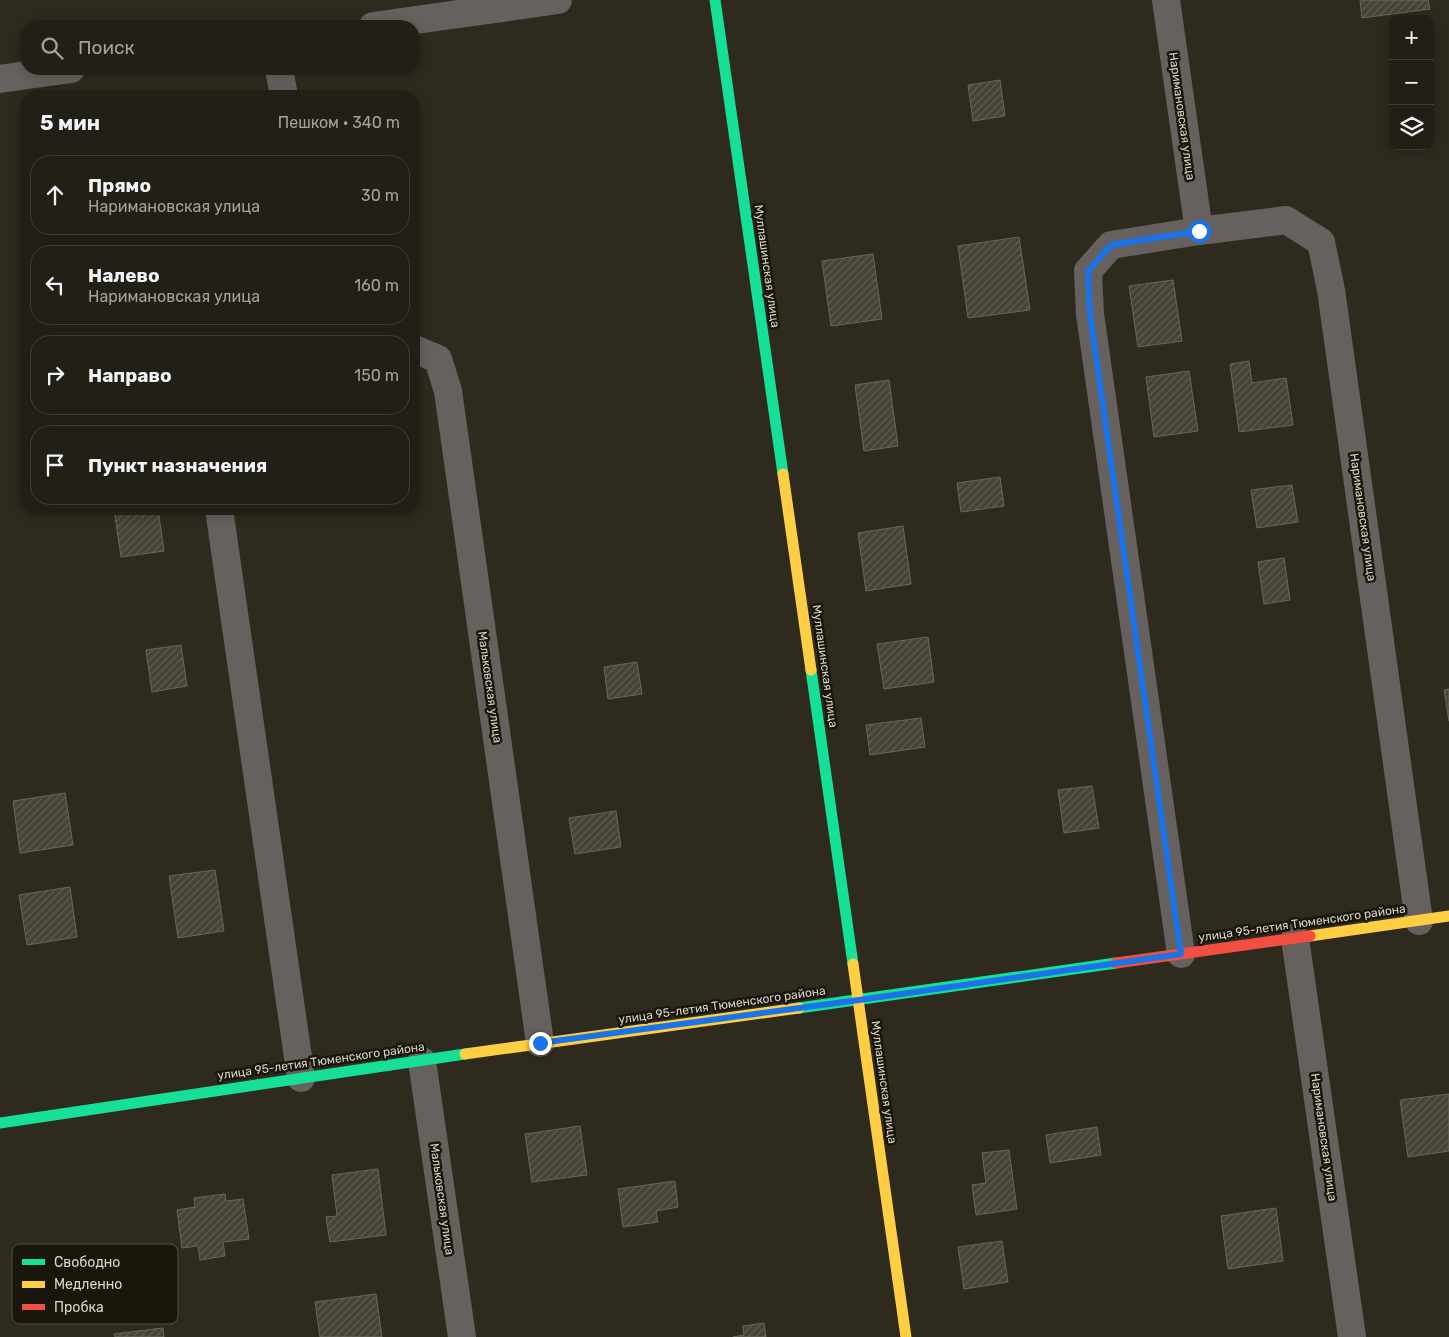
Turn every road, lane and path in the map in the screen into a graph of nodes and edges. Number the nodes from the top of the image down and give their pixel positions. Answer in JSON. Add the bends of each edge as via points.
{"nodes":[{"id":1,"x":558,"y":0,"type":"edge"},
{"id":2,"x":715,"y":0,"type":"edge"},
{"id":3,"x":1166,"y":0,"type":"edge"},
{"id":4,"x":416,"y":20,"type":"edge"},
{"id":5,"x":29,"y":75,"type":"edge"},
{"id":6,"x":281,"y":75,"type":"edge"},
{"id":7,"x":0,"y":79,"type":"edge"},
{"id":8,"x":283,"y":90,"type":"edge"},
{"id":9,"x":1199,"y":231,"type":"junction"},
{"id":10,"x":420,"y":352,"type":"edge"},
{"id":11,"x":220,"y":515,"type":"edge"},
{"id":12,"x":1449,"y":916,"type":"edge"},
{"id":13,"x":1419,"y":920,"type":"junction"},
{"id":14,"x":1295,"y":938,"type":"junction"},
{"id":15,"x":1181,"y":954,"type":"junction"},
{"id":16,"x":859,"y":1000,"type":"junction"},
{"id":17,"x":540,"y":1043,"type":"junction"},
{"id":18,"x":422,"y":1061,"type":"junction"},
{"id":19,"x":301,"y":1078,"type":"junction"},
{"id":20,"x":0,"y":1123,"type":"edge"},
{"id":21,"x":462,"y":1337,"type":"edge"},
{"id":22,"x":906,"y":1337,"type":"edge"},
{"id":23,"x":1352,"y":1337,"type":"edge"}],
"edges":[{"from":1,"to":4,"type":"street"},
{"from":2,"to":16,"type":"street","name":"Муллашинская улица"},
{"from":3,"to":9,"type":"street","name":"Наримановская улица"},
{"from":5,"to":7,"type":"street"},
{"from":6,"to":8,"type":"street"},
{"from":9,"to":13,"type":"street","name":"Наримановская улица","via":[[1286,220],[1321,242],[1331,290]]},
{"from":9,"to":15,"type":"street","name":"Наримановская улица","via":[[1111,245],[1088,271],[1090,314]]},
{"from":10,"to":17,"type":"street","name":"Мальковская улица","via":[[438,359],[448,391]]},
{"from":11,"to":19,"type":"street"},
{"from":12,"to":13,"type":"street","name":"улица 95-летия Тюменского района"},
{"from":13,"to":14,"type":"street","name":"улица 95-летия Тюменского района"},
{"from":14,"to":15,"type":"street","name":"улица 95-летия Тюменского района"},
{"from":14,"to":23,"type":"street","name":"Наримановская улица"},
{"from":15,"to":16,"type":"street","name":"улица 95-летия Тюменского района"},
{"from":16,"to":17,"type":"street","name":"улица 95-летия Тюменского района"},
{"from":16,"to":22,"type":"street","name":"Муллашинская улица"},
{"from":17,"to":18,"type":"street","name":"улица 95-летия Тюменского района"},
{"from":18,"to":19,"type":"street","name":"улица 95-летия Тюменского района"},
{"from":18,"to":21,"type":"street","name":"Мальковская улица"},
{"from":19,"to":20,"type":"street","name":"улица 95-летия Тюменского района"}]}
